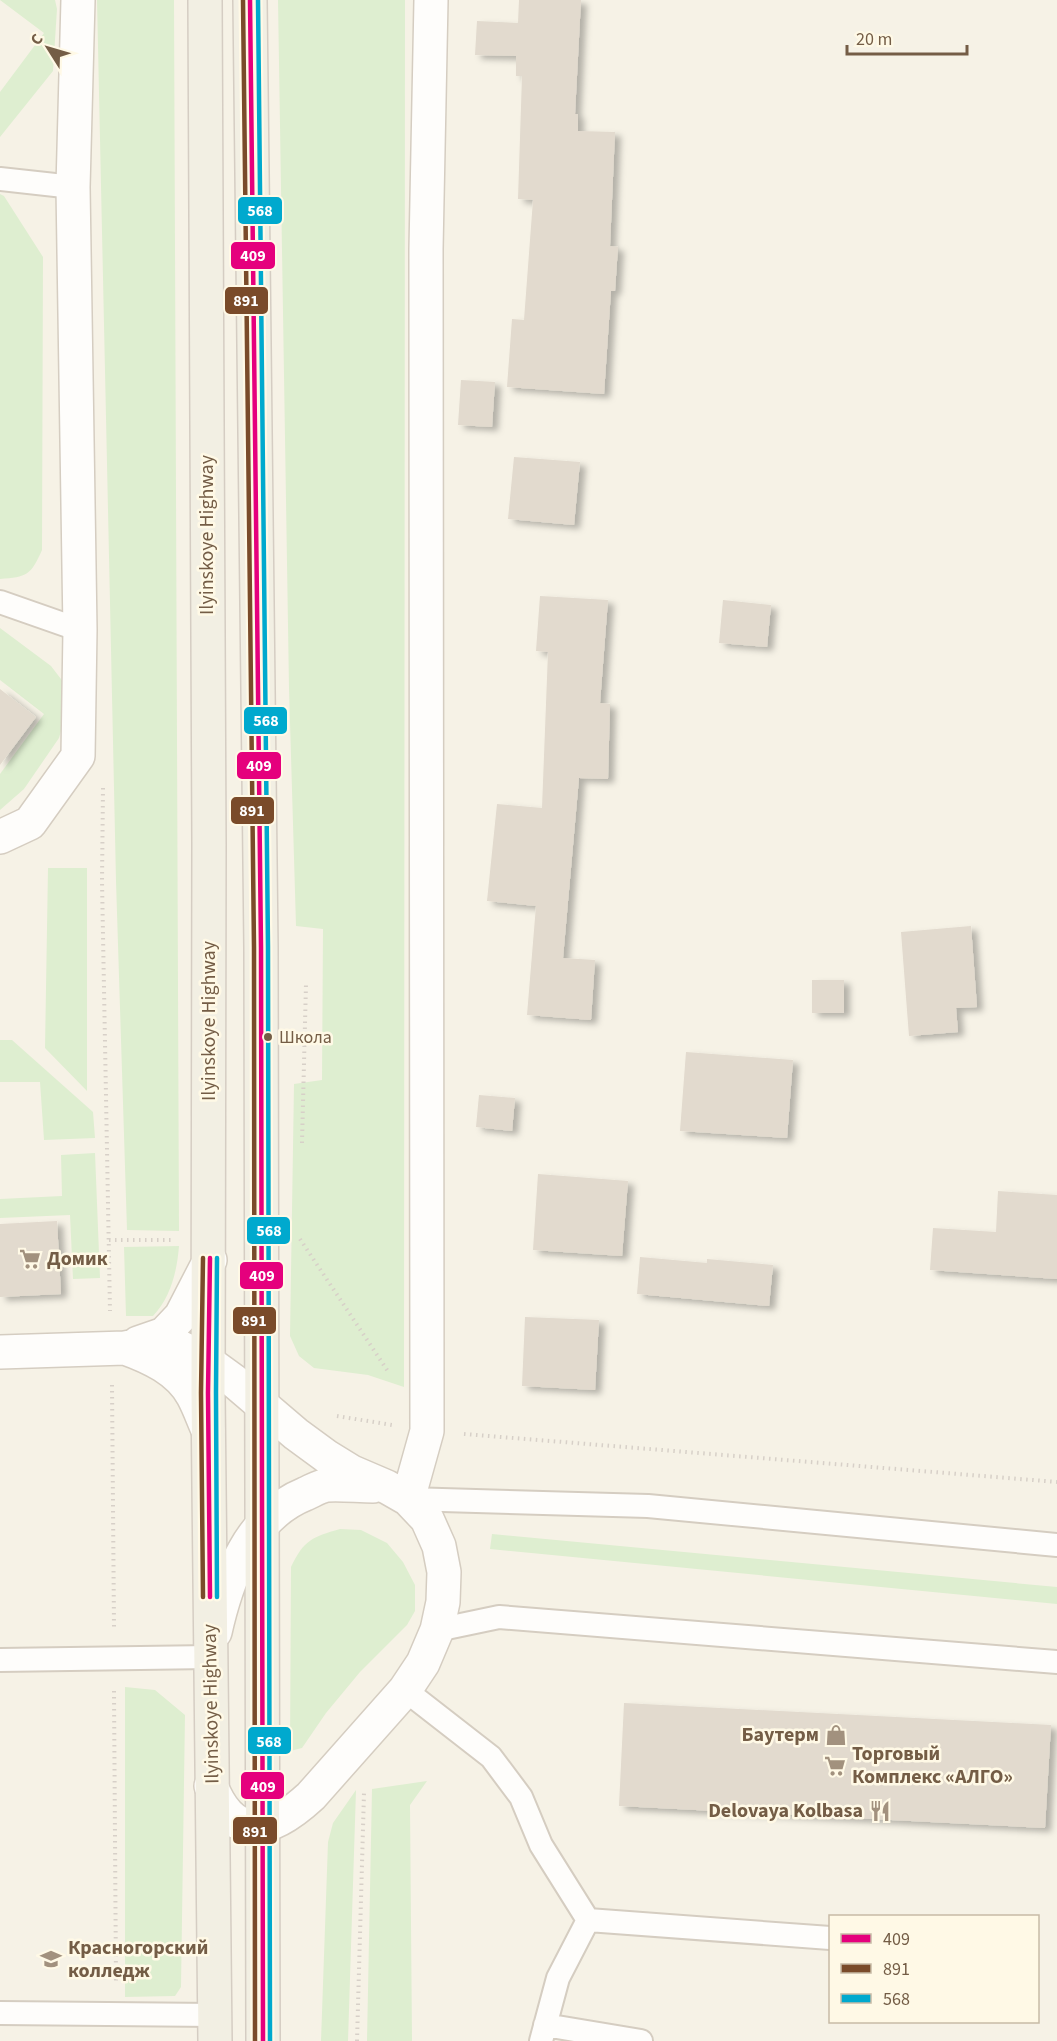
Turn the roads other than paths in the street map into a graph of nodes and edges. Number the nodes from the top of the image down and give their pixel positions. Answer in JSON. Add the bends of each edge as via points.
{"nodes":[{"id":1,"x":78,"y":0,"type":"edge"},
{"id":2,"x":205,"y":0,"type":"edge"},
{"id":3,"x":250,"y":0,"type":"edge"},
{"id":4,"x":431,"y":0,"type":"edge"},
{"id":5,"x":0,"y":179,"type":"edge"},
{"id":6,"x":73,"y":187,"type":"junction"},
{"id":7,"x":0,"y":602,"type":"edge"},
{"id":8,"x":80,"y":630,"type":"junction"},
{"id":9,"x":0,"y":837,"type":"edge"},
{"id":10,"x":210,"y":1260,"type":"junction"},
{"id":11,"x":262,"y":1345,"type":"junction"},
{"id":12,"x":0,"y":1352,"type":"edge"},
{"id":13,"x":118,"y":1362,"type":"junction"},
{"id":14,"x":208,"y":1363,"type":"junction"},
{"id":15,"x":263,"y":1406,"type":"junction"},
{"id":16,"x":208,"y":1430,"type":"junction"},
{"id":17,"x":326,"y":1456,"type":"junction"},
{"id":18,"x":398,"y":1493,"type":"junction"},
{"id":19,"x":263,"y":1524,"type":"junction"},
{"id":20,"x":1057,"y":1545,"type":"edge"},
{"id":21,"x":437,"y":1630,"type":"junction"},
{"id":22,"x":210,"y":1657,"type":"junction"},
{"id":23,"x":0,"y":1659,"type":"edge"},
{"id":24,"x":1057,"y":1662,"type":"edge"},
{"id":25,"x":405,"y":1690,"type":"junction"},
{"id":26,"x":212,"y":1786,"type":"junction"},
{"id":27,"x":263,"y":1826,"type":"junction"},
{"id":28,"x":588,"y":1920,"type":"junction"},
{"id":29,"x":829,"y":1938,"type":"edge"},
{"id":30,"x":0,"y":2013,"type":"edge"},
{"id":31,"x":215,"y":2028,"type":"edge"},
{"id":32,"x":543,"y":2033,"type":"edge"},
{"id":33,"x":263,"y":2041,"type":"edge"},
{"id":34,"x":641,"y":2041,"type":"edge"}],
"edges":[{"from":1,"to":6,"type":"street"},
{"from":2,"to":10,"type":"main road","name":"Ilyinskoye Highway"},
{"from":3,"to":11,"type":"main road"},
{"from":4,"to":18,"type":"street","via":[[426,249],[427,1431]]},
{"from":5,"to":6,"type":"lane"},
{"from":6,"to":8,"type":"street"},
{"from":7,"to":8,"type":"lane"},
{"from":8,"to":9,"type":"street","via":[[78,756],[30,823]]},
{"from":10,"to":13,"type":"street","via":[[182,1316],[164,1334]]},
{"from":10,"to":14,"type":"main road","name":"Ilyinskoye Highway"},
{"from":11,"to":15,"type":"main road"},
{"from":11,"to":17,"type":"street","via":[[274,1384],[291,1419]]},
{"from":12,"to":13,"type":"street"},
{"from":13,"to":14,"type":"street","via":[[151,1343],[173,1344]]},
{"from":13,"to":16,"type":"street","via":[[150,1357],[172,1372],[192,1393]]},
{"from":14,"to":15,"type":"street"},
{"from":14,"to":16,"type":"main road","name":"Ilyinskoye Highway"},
{"from":15,"to":17,"type":"street"},
{"from":15,"to":19,"type":"main road"},
{"from":16,"to":22,"type":"main road","name":"Ilyinskoye Highway"},
{"from":17,"to":18,"type":"street"},
{"from":18,"to":19,"type":"street","via":[[325,1485],[290,1500]]},
{"from":18,"to":20,"type":"lane","via":[[648,1506]]},
{"from":18,"to":21,"type":"street","via":[[427,1519],[439,1546],[444,1602]]},
{"from":19,"to":22,"type":"street","via":[[236,1564],[221,1603]]},
{"from":19,"to":27,"type":"main road"},
{"from":21,"to":24,"type":"lane","via":[[499,1617]]},
{"from":21,"to":25,"type":"street","via":[[423,1663]]},
{"from":22,"to":23,"type":"lane"},
{"from":22,"to":26,"type":"main road","name":"Ilyinskoye Highway"},
{"from":25,"to":27,"type":"street","via":[[311,1796],[294,1812]]},
{"from":25,"to":28,"type":"lane","via":[[490,1757],[521,1797],[541,1845]]},
{"from":26,"to":27,"type":"street","via":[[228,1815],[248,1827]]},
{"from":26,"to":31,"type":"main road","name":"Ilyinskoye Highway"},
{"from":27,"to":33,"type":"main road"},
{"from":28,"to":29,"type":"lane"},
{"from":28,"to":32,"type":"lane","via":[[558,1978]]},
{"from":30,"to":31,"type":"lane","via":[[116,2014]]},
{"from":32,"to":34,"type":"lane"}]}
